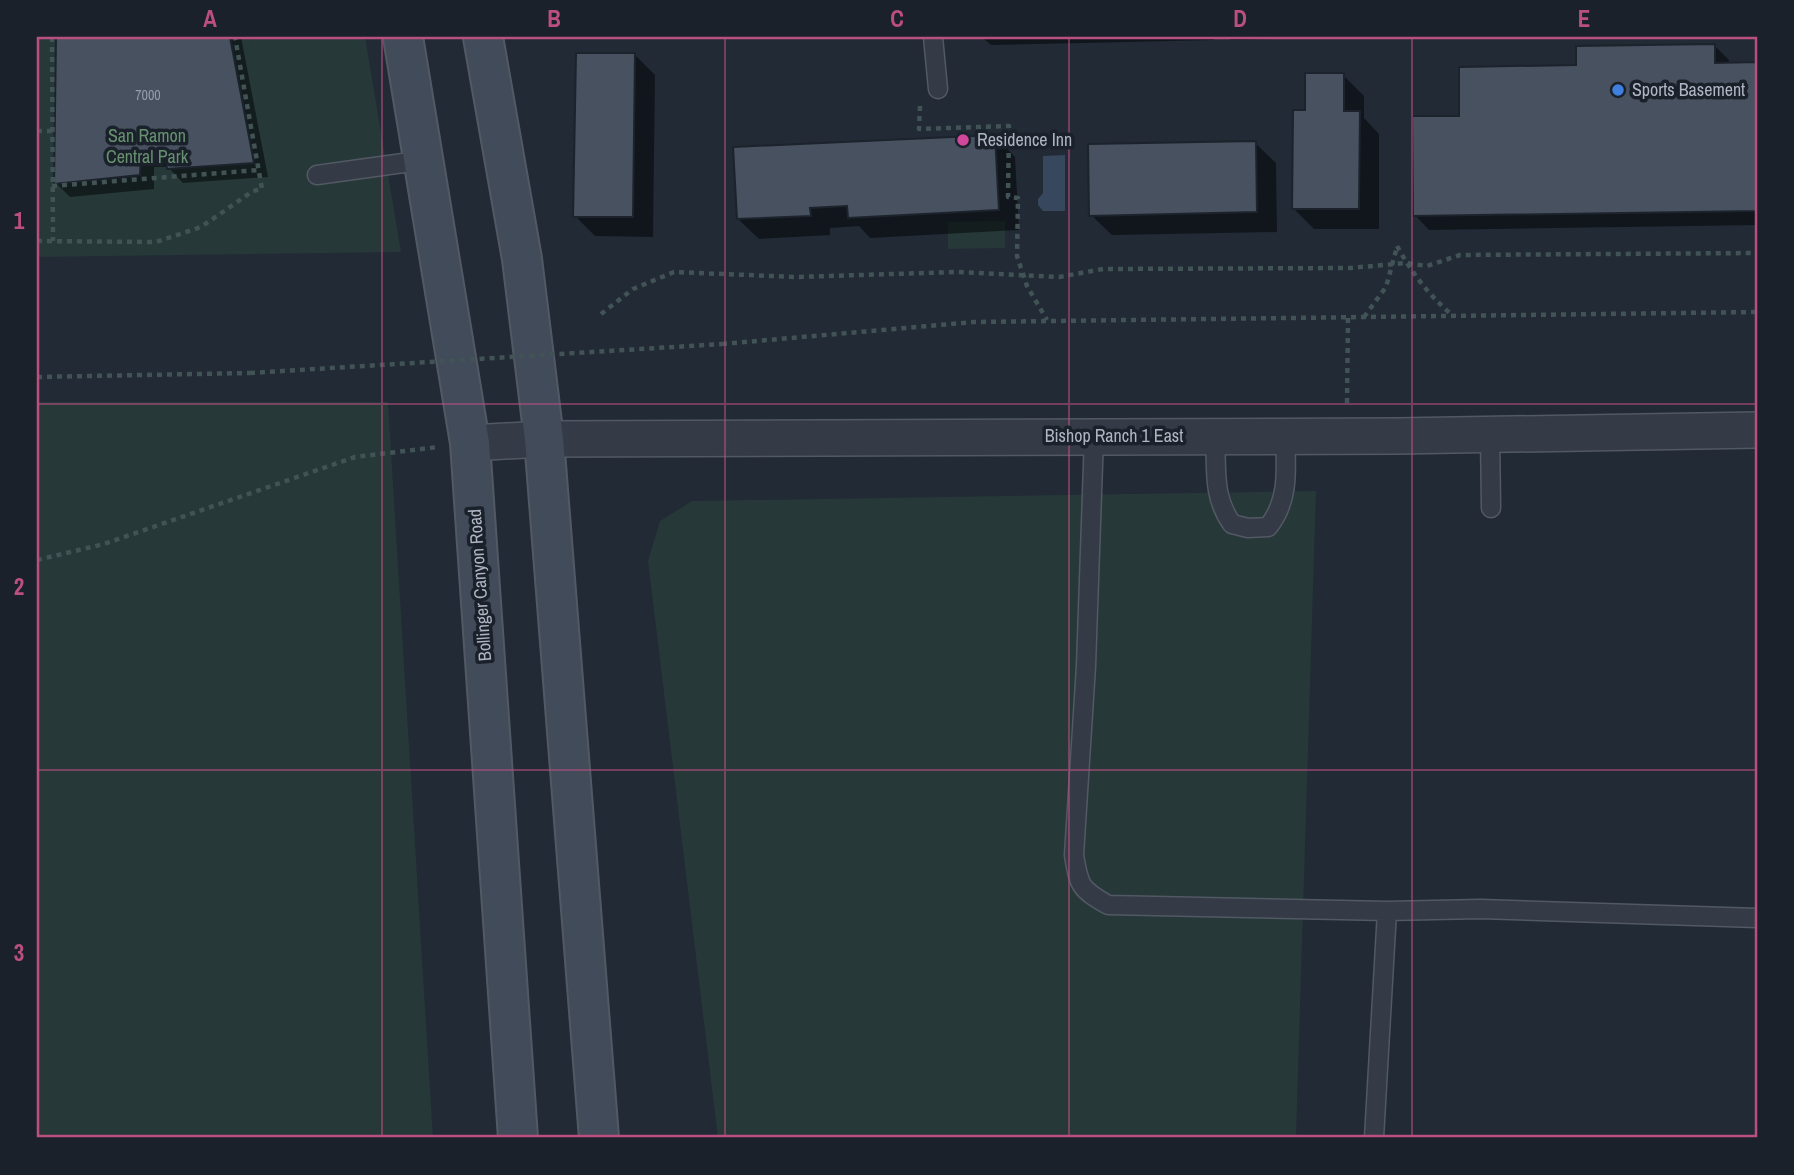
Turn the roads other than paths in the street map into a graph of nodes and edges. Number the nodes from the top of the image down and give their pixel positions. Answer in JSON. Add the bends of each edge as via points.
{"nodes":[{"id":1,"x":403,"y":37,"type":"edge"},
{"id":2,"x":483,"y":37,"type":"edge"},
{"id":3,"x":933,"y":37,"type":"edge"},
{"id":4,"x":937,"y":89,"type":"dead end"},
{"id":5,"x":425,"y":160,"type":"junction"},
{"id":6,"x":317,"y":175,"type":"dead end"},
{"id":7,"x":1757,"y":430,"type":"edge"},
{"id":8,"x":1490,"y":434,"type":"junction"},
{"id":9,"x":1286,"y":435,"type":"junction"},
{"id":10,"x":1094,"y":436,"type":"junction"},
{"id":11,"x":1215,"y":436,"type":"junction"},
{"id":12,"x":544,"y":439,"type":"junction"},
{"id":13,"x":470,"y":443,"type":"junction"},
{"id":14,"x":1491,"y":508,"type":"dead end"},
{"id":15,"x":1387,"y":911,"type":"junction"},
{"id":16,"x":1757,"y":918,"type":"edge"},
{"id":17,"x":518,"y":1138,"type":"edge"},
{"id":18,"x":600,"y":1138,"type":"edge"},
{"id":19,"x":1374,"y":1138,"type":"edge"}],
"edges":[{"from":1,"to":5,"type":"main road","name":"Bollinger Canyon Road"},
{"from":2,"to":12,"type":"main road","via":[[522,258]]},
{"from":3,"to":4,"type":"lane"},
{"from":5,"to":6,"type":"lane"},
{"from":5,"to":13,"type":"main road","name":"Bollinger Canyon Road"},
{"from":7,"to":8,"type":"street","name":"Bishop Ranch 1 East"},
{"from":8,"to":9,"type":"street","name":"Bishop Ranch 1 East"},
{"from":8,"to":14,"type":"lane"},
{"from":9,"to":11,"type":"street","name":"Bishop Ranch 1 East"},
{"from":9,"to":11,"type":"lane","via":[[1284,500],[1279,514],[1268,527],[1248,528],[1232,524],[1222,510]]},
{"from":10,"to":11,"type":"street","name":"Bishop Ranch 1 East"},
{"from":10,"to":12,"type":"street","name":"Bishop Ranch 1 East"},
{"from":10,"to":15,"type":"lane","via":[[1074,855],[1078,879],[1087,893],[1108,905]]},
{"from":12,"to":13,"type":"street","name":"Bishop Ranch 1 East"},
{"from":12,"to":18,"type":"main road"},
{"from":13,"to":17,"type":"main road","name":"Bollinger Canyon Road"},
{"from":15,"to":16,"type":"lane","via":[[1481,909]]},
{"from":15,"to":19,"type":"lane"}]}
